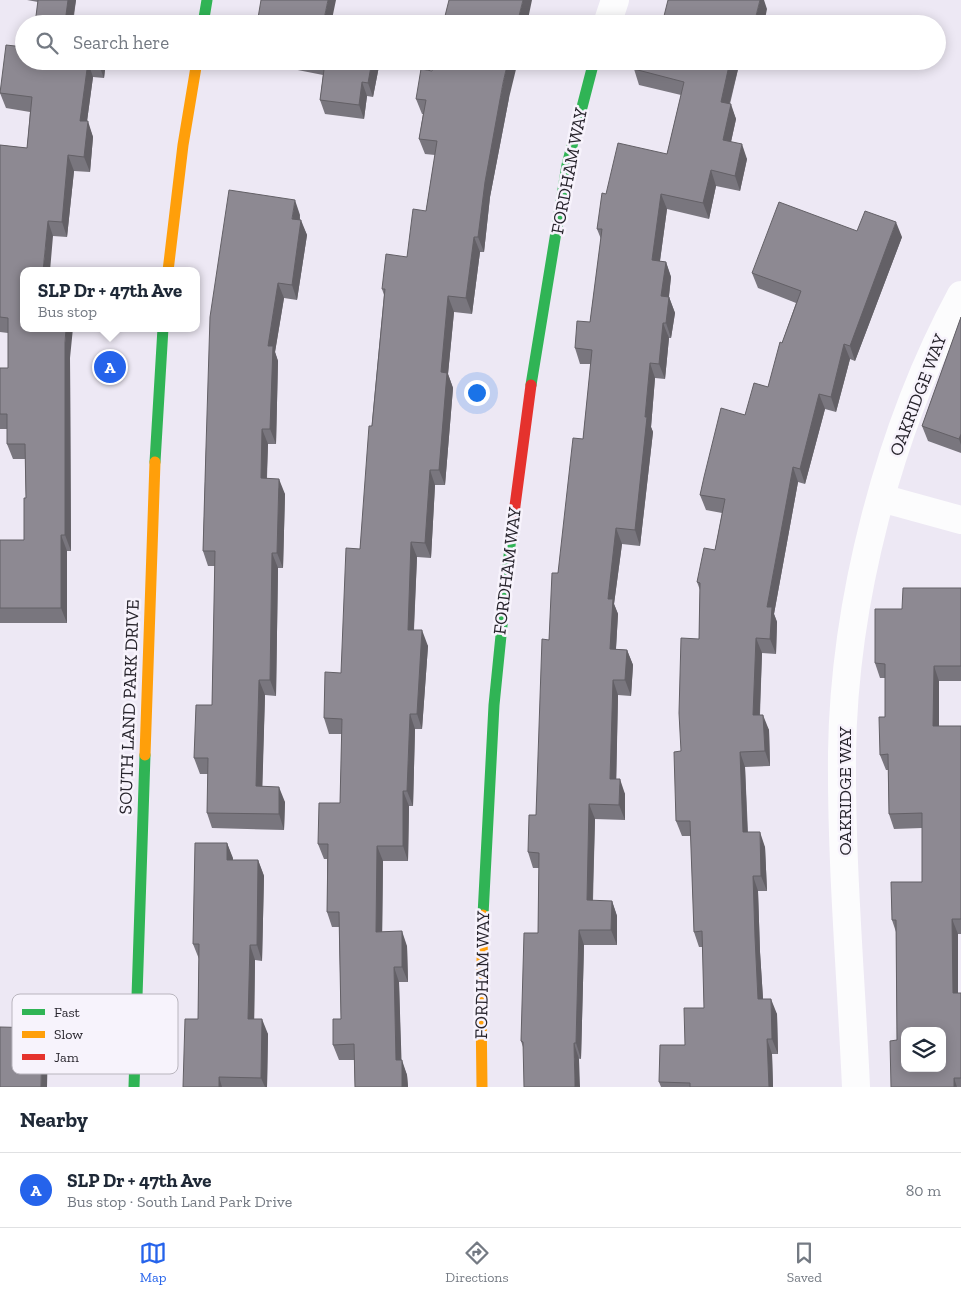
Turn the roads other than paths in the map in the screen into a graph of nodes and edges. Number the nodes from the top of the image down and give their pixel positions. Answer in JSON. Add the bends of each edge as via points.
{"nodes":[{"id":1,"x":207,"y":0,"type":"edge"},
{"id":2,"x":615,"y":0,"type":"edge"},
{"id":3,"x":204,"y":15,"type":"edge"},
{"id":4,"x":610,"y":15,"type":"edge"},
{"id":5,"x":196,"y":70,"type":"edge"},
{"id":6,"x":592,"y":70,"type":"edge"},
{"id":7,"x":168,"y":267,"type":"edge"},
{"id":8,"x":961,"y":296,"type":"edge"},
{"id":9,"x":163,"y":332,"type":"edge"},
{"id":10,"x":881,"y":498,"type":"junction"},
{"id":11,"x":961,"y":520,"type":"edge"},
{"id":12,"x":137,"y":994,"type":"edge"},
{"id":13,"x":134,"y":1074,"type":"edge"},
{"id":14,"x":134,"y":1087,"type":"edge"},
{"id":15,"x":482,"y":1087,"type":"edge"},
{"id":16,"x":856,"y":1087,"type":"edge"}],
"edges":[{"from":1,"to":3,"type":"street"},
{"from":2,"to":4,"type":"street"},
{"from":5,"to":7,"type":"street"},
{"from":6,"to":15,"type":"street","name":"FORDHAM WAY","via":[[566,166],[507,556],[485,819],[480,1017]]},
{"from":8,"to":10,"type":"street","name":"OAKRIDGE WAY","via":[[922,378]]},
{"from":9,"to":12,"type":"street","name":"SOUTH LAND PARK DRIVE","via":[[156,420]]},
{"from":10,"to":11,"type":"street"},
{"from":10,"to":16,"type":"street","name":"OAKRIDGE WAY","via":[[864,570],[849,660],[842,751]]},
{"from":13,"to":14,"type":"street","name":"SOUTH LAND PARK DRIVE"}]}
